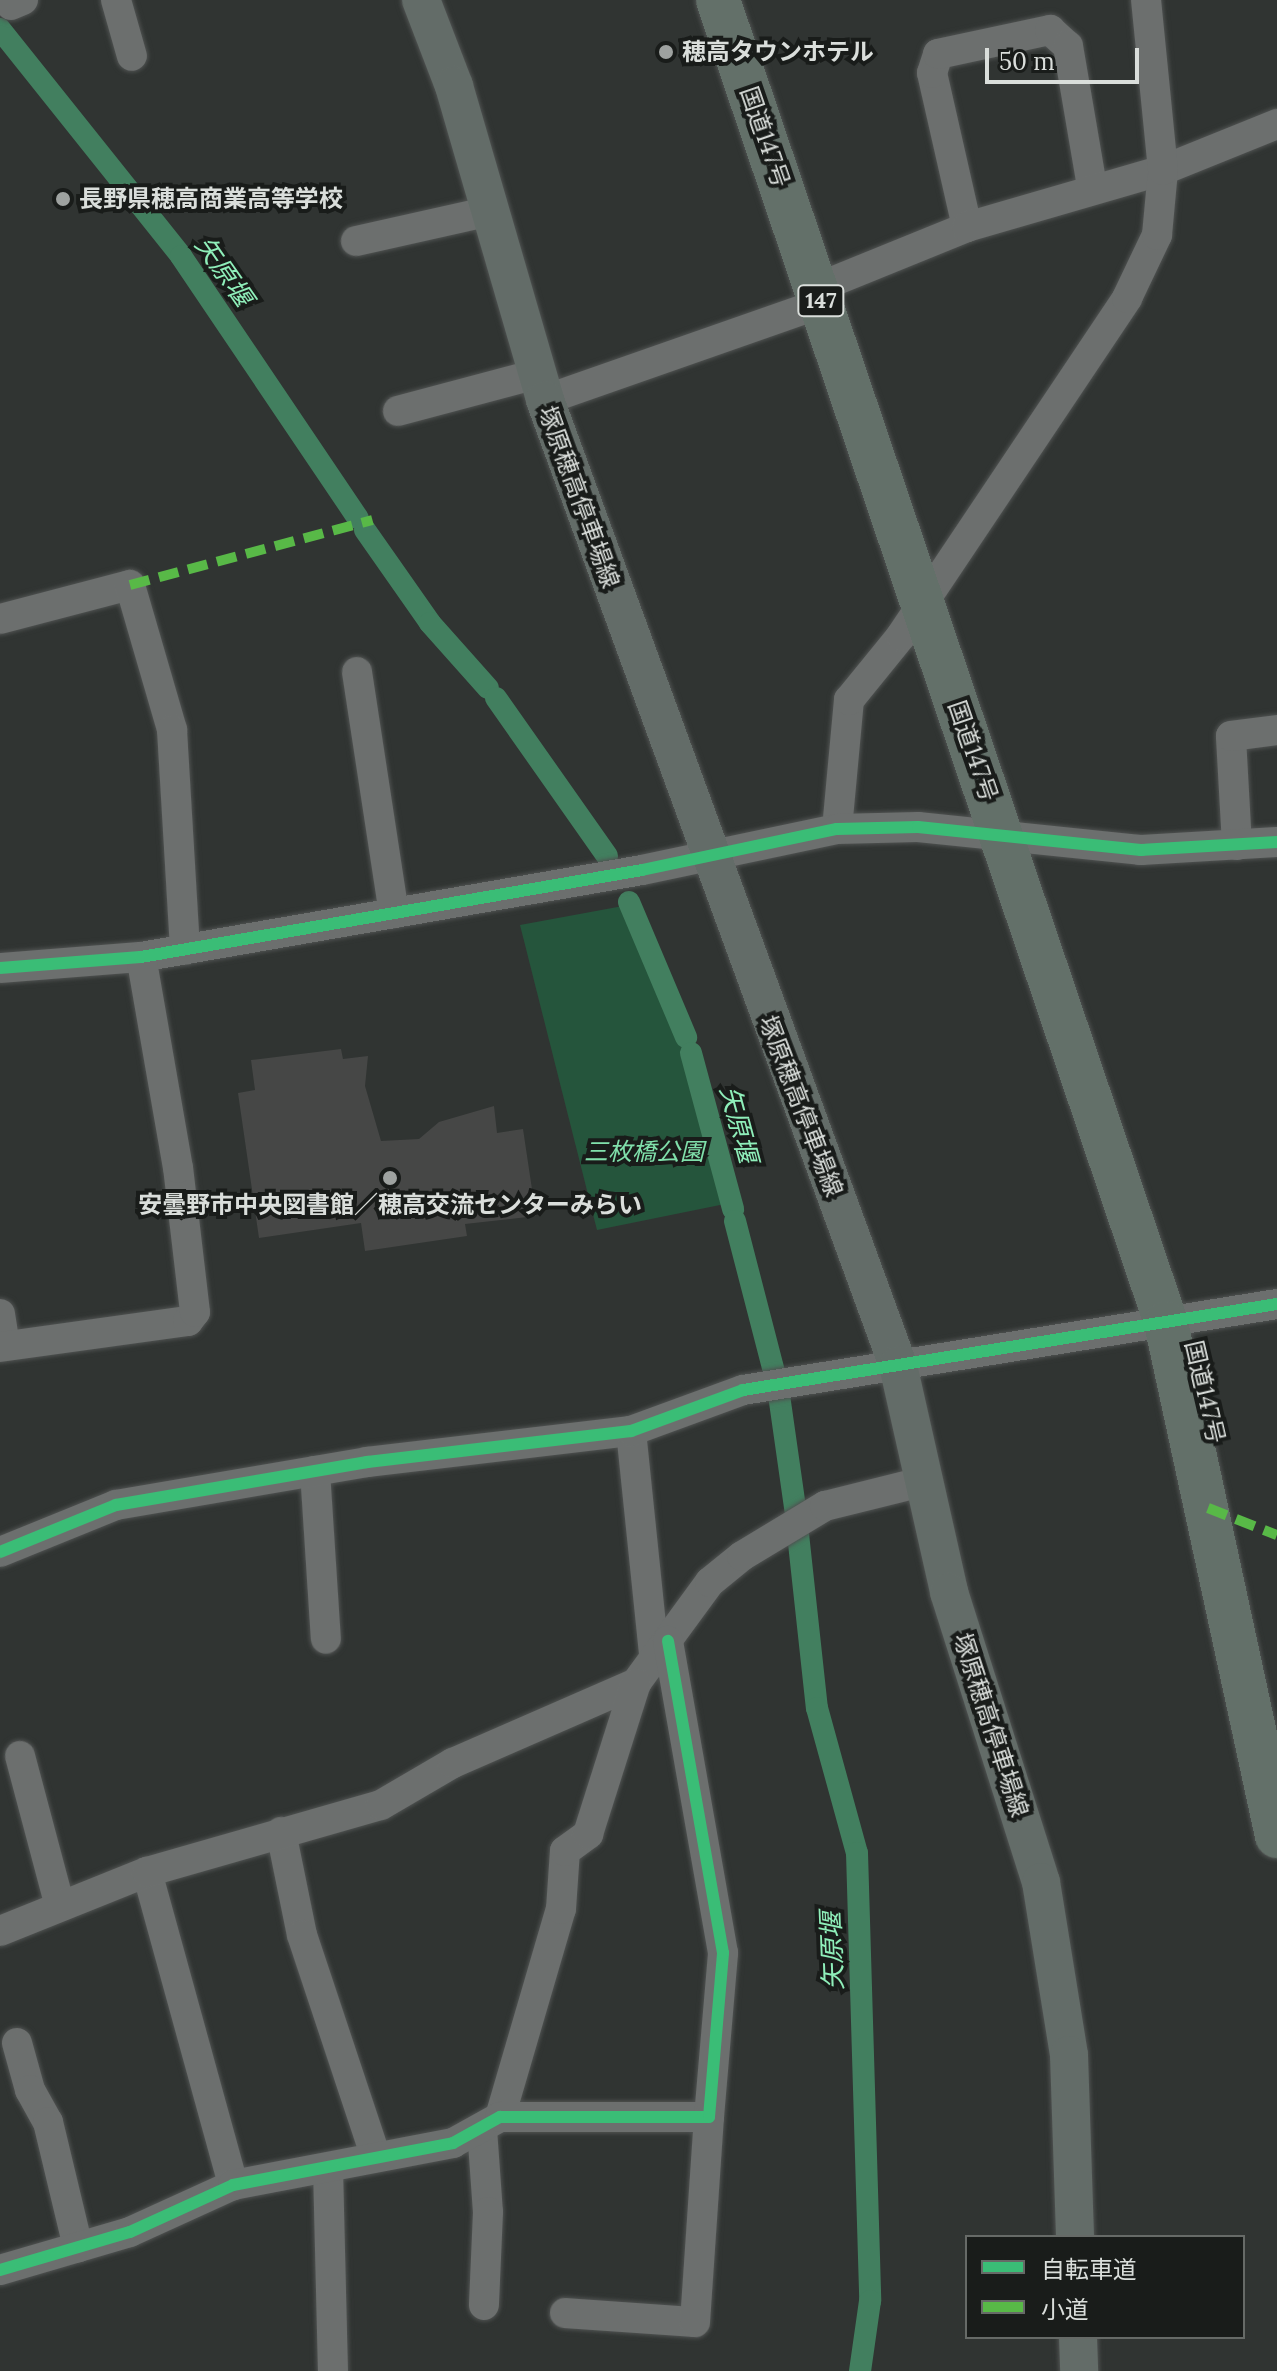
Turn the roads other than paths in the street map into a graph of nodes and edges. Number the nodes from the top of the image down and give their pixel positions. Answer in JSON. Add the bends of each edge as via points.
{"nodes":[{"id":1,"x":116,"y":0,"type":"edge"},
{"id":2,"x":421,"y":0,"type":"edge"},
{"id":3,"x":718,"y":0,"type":"edge"},
{"id":4,"x":1146,"y":0,"type":"edge"},
{"id":5,"x":132,"y":56,"type":"dead end"},
{"id":6,"x":1277,"y":124,"type":"edge"},
{"id":7,"x":1163,"y":170,"type":"junction"},
{"id":8,"x":1092,"y":187,"type":"junction"},
{"id":9,"x":490,"y":211,"type":"junction"},
{"id":10,"x":967,"y":227,"type":"junction"},
{"id":11,"x":356,"y":241,"type":"dead end"},
{"id":12,"x":820,"y":295,"type":"junction"},
{"id":13,"x":541,"y":387,"type":"junction"},
{"id":14,"x":398,"y":411,"type":"dead end"},
{"id":15,"x":922,"y":603,"type":"junction"},
{"id":16,"x":0,"y":619,"type":"edge"},
{"id":17,"x":357,"y":672,"type":"dead end"},
{"id":18,"x":1277,"y":730,"type":"edge"},
{"id":19,"x":837,"y":829,"type":"junction"},
{"id":20,"x":1001,"y":833,"type":"junction"},
{"id":21,"x":1277,"y":842,"type":"edge"},
{"id":22,"x":1237,"y":845,"type":"junction"},
{"id":23,"x":706,"y":855,"type":"junction"},
{"id":24,"x":394,"y":913,"type":"junction"},
{"id":25,"x":185,"y":950,"type":"junction"},
{"id":26,"x":141,"y":957,"type":"junction"},
{"id":27,"x":0,"y":968,"type":"edge"},
{"id":28,"x":1277,"y":1304,"type":"edge"},
{"id":29,"x":0,"y":1314,"type":"edge"},
{"id":30,"x":1166,"y":1323,"type":"junction"},
{"id":31,"x":2,"y":1346,"type":"edge"},
{"id":32,"x":898,"y":1365,"type":"junction"},
{"id":33,"x":631,"y":1431,"type":"junction"},
{"id":34,"x":315,"y":1471,"type":"junction"},
{"id":35,"x":925,"y":1481,"type":"junction"},
{"id":36,"x":0,"y":1552,"type":"edge"},
{"id":37,"x":326,"y":1639,"type":"dead end"},
{"id":38,"x":653,"y":1662,"type":"junction"},
{"id":39,"x":20,"y":1756,"type":"dead end"},
{"id":40,"x":281,"y":1832,"type":"junction"},
{"id":41,"x":1277,"y":1836,"type":"edge"},
{"id":42,"x":147,"y":1872,"type":"junction"},
{"id":43,"x":60,"y":1906,"type":"junction"},
{"id":44,"x":0,"y":1931,"type":"edge"},
{"id":45,"x":17,"y":2043,"type":"dead end"},
{"id":46,"x":709,"y":2117,"type":"junction"},
{"id":47,"x":491,"y":2123,"type":"junction"},
{"id":48,"x":376,"y":2157,"type":"junction"},
{"id":49,"x":328,"y":2168,"type":"junction"},
{"id":50,"x":233,"y":2185,"type":"junction"},
{"id":51,"x":1075,"y":2235,"type":"edge"},
{"id":52,"x":78,"y":2247,"type":"junction"},
{"id":53,"x":0,"y":2270,"type":"edge"},
{"id":54,"x":484,"y":2305,"type":"dead end"},
{"id":55,"x":565,"y":2313,"type":"dead end"},
{"id":56,"x":1078,"y":2339,"type":"edge"},
{"id":57,"x":333,"y":2371,"type":"edge"},
{"id":58,"x":1079,"y":2371,"type":"edge"}],
"edges":[{"from":1,"to":5,"type":"street"},
{"from":2,"to":9,"type":"main road","name":"塚原穂高停車場線"},
{"from":3,"to":12,"type":"highway","name":"国道147号","number":"147"},
{"from":4,"to":7,"type":"street"},
{"from":6,"to":7,"type":"street"},
{"from":7,"to":8,"type":"street"},
{"from":7,"to":15,"type":"street","via":[[1157,235],[1127,298]]},
{"from":8,"to":10,"type":"street"},
{"from":8,"to":10,"type":"street","via":[[1068,46],[1050,30],[938,54],[932,73]]},
{"from":9,"to":11,"type":"street"},
{"from":9,"to":13,"type":"main road","name":"塚原穂高停車場線"},
{"from":10,"to":12,"type":"street"},
{"from":12,"to":13,"type":"street"},
{"from":12,"to":15,"type":"highway","name":"国道147号","number":"147"},
{"from":13,"to":14,"type":"street"},
{"from":13,"to":23,"type":"main road","name":"塚原穂高停車場線"},
{"from":15,"to":19,"type":"street","via":[[849,700]]},
{"from":15,"to":20,"type":"highway","name":"国道147号","number":"147"},
{"from":16,"to":25,"type":"street","via":[[130,585],[172,730]]},
{"from":17,"to":24,"type":"street"},
{"from":18,"to":22,"type":"street","via":[[1231,736]]},
{"from":19,"to":20,"type":"street"},
{"from":19,"to":23,"type":"street"},
{"from":20,"to":22,"type":"street","via":[[1141,850]]},
{"from":20,"to":30,"type":"highway","name":"国道147号","number":"147"},
{"from":21,"to":22,"type":"street"},
{"from":23,"to":24,"type":"street"},
{"from":23,"to":32,"type":"main road","name":"塚原穂高停車場線"},
{"from":24,"to":25,"type":"street"},
{"from":25,"to":26,"type":"street"},
{"from":26,"to":27,"type":"street"},
{"from":26,"to":31,"type":"street","via":[[195,1312],[188,1321]]},
{"from":28,"to":30,"type":"street"},
{"from":29,"to":31,"type":"street"},
{"from":30,"to":32,"type":"street"},
{"from":30,"to":41,"type":"highway","name":"国道147号","number":"147"},
{"from":32,"to":33,"type":"street","via":[[713,1397]]},
{"from":32,"to":35,"type":"main road","name":"塚原穂高停車場線"},
{"from":33,"to":34,"type":"street"},
{"from":33,"to":38,"type":"street"},
{"from":34,"to":36,"type":"street","via":[[116,1505]]},
{"from":34,"to":37,"type":"street"},
{"from":35,"to":38,"type":"street","via":[[825,1506],[742,1556],[710,1582]]},
{"from":35,"to":51,"type":"main road","name":"塚原穂高停車場線","via":[[949,1592],[1041,1882],[1069,2055]]},
{"from":38,"to":40,"type":"street","via":[[381,1805]]},
{"from":38,"to":46,"type":"street","via":[[723,1953]]},
{"from":38,"to":47,"type":"street","via":[[588,1834],[565,1851],[561,1909]]},
{"from":39,"to":43,"type":"street"},
{"from":40,"to":42,"type":"street"},
{"from":40,"to":48,"type":"street","via":[[302,1935]]},
{"from":42,"to":43,"type":"street"},
{"from":42,"to":50,"type":"street"},
{"from":43,"to":44,"type":"street"},
{"from":45,"to":52,"type":"street","via":[[30,2090],[48,2122]]},
{"from":46,"to":47,"type":"street"},
{"from":46,"to":55,"type":"street","via":[[695,2322]]},
{"from":47,"to":48,"type":"street","via":[[453,2143]]},
{"from":47,"to":54,"type":"street"},
{"from":48,"to":49,"type":"street"},
{"from":49,"to":50,"type":"street"},
{"from":49,"to":57,"type":"street"},
{"from":50,"to":52,"type":"street","via":[[130,2232]]},
{"from":52,"to":53,"type":"street"},
{"from":56,"to":58,"type":"main road"}]}
